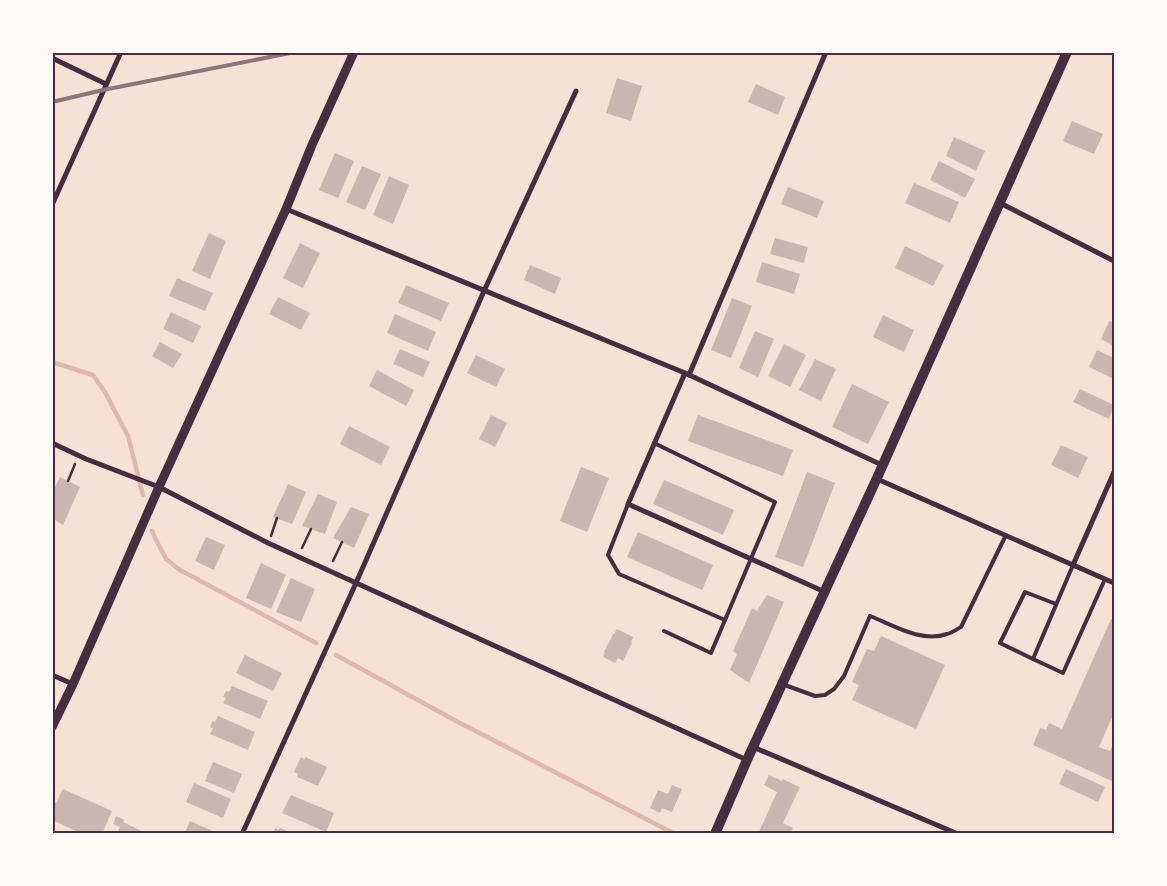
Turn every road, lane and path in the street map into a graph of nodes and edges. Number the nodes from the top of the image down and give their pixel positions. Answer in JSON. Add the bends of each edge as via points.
{"nodes":[{"id":1,"x":121,"y":52,"type":"edge"},
{"id":2,"x":354,"y":52,"type":"edge"},
{"id":3,"x":826,"y":52,"type":"edge"},
{"id":4,"x":1067,"y":52,"type":"edge"},
{"id":5,"x":52,"y":58,"type":"edge"},
{"id":6,"x":106,"y":84,"type":"junction"},
{"id":7,"x":576,"y":91,"type":"dead end"},
{"id":8,"x":1000,"y":203,"type":"junction"},
{"id":9,"x":52,"y":204,"type":"edge"},
{"id":10,"x":286,"y":208,"type":"junction"},
{"id":11,"x":1114,"y":261,"type":"edge"},
{"id":12,"x":484,"y":291,"type":"junction"},
{"id":13,"x":687,"y":374,"type":"junction"},
{"id":14,"x":52,"y":443,"type":"edge"},
{"id":15,"x":654,"y":443,"type":"junction"},
{"id":16,"x":79,"y":455,"type":"junction"},
{"id":17,"x":882,"y":464,"type":"junction"},
{"id":18,"x":1114,"y":472,"type":"edge"},
{"id":19,"x":877,"y":478,"type":"junction"},
{"id":20,"x":68,"y":481,"type":"dead end"},
{"id":21,"x":159,"y":487,"type":"junction"},
{"id":22,"x":628,"y":504,"type":"junction"},
{"id":23,"x":277,"y":518,"type":"dead end"},
{"id":24,"x":310,"y":529,"type":"dead end"},
{"id":25,"x":1006,"y":535,"type":"junction"},
{"id":26,"x":342,"y":542,"type":"dead end"},
{"id":27,"x":268,"y":543,"type":"junction"},
{"id":28,"x":298,"y":557,"type":"junction"},
{"id":29,"x":751,"y":559,"type":"junction"},
{"id":30,"x":1073,"y":565,"type":"junction"},
{"id":31,"x":328,"y":570,"type":"junction"},
{"id":32,"x":1105,"y":579,"type":"junction"},
{"id":33,"x":356,"y":583,"type":"junction"},
{"id":34,"x":1114,"y":583,"type":"edge"},
{"id":35,"x":824,"y":592,"type":"junction"},
{"id":36,"x":1056,"y":604,"type":"junction"},
{"id":37,"x":725,"y":620,"type":"junction"},
{"id":38,"x":664,"y":631,"type":"dead end"},
{"id":39,"x":1032,"y":659,"type":"junction"},
{"id":40,"x":52,"y":675,"type":"edge"},
{"id":41,"x":73,"y":684,"type":"junction"},
{"id":42,"x":782,"y":684,"type":"junction"},
{"id":43,"x":52,"y":727,"type":"edge"},
{"id":44,"x":753,"y":747,"type":"junction"},
{"id":45,"x":747,"y":760,"type":"junction"},
{"id":46,"x":242,"y":834,"type":"edge"},
{"id":47,"x":715,"y":834,"type":"edge"},
{"id":48,"x":958,"y":834,"type":"edge"}],
"edges":[{"from":1,"to":6,"type":"street"},
{"from":2,"to":10,"type":"street"},
{"from":3,"to":13,"type":"street"},
{"from":4,"to":8,"type":"main road"},
{"from":5,"to":6,"type":"street"},
{"from":6,"to":9,"type":"street"},
{"from":7,"to":12,"type":"street"},
{"from":8,"to":11,"type":"street"},
{"from":8,"to":17,"type":"main road"},
{"from":10,"to":12,"type":"street"},
{"from":10,"to":21,"type":"street"},
{"from":12,"to":13,"type":"street"},
{"from":12,"to":33,"type":"street"},
{"from":13,"to":15,"type":"street"},
{"from":13,"to":17,"type":"street"},
{"from":14,"to":16,"type":"street"},
{"from":15,"to":22,"type":"street"},
{"from":15,"to":29,"type":"lane","via":[[775,502]]},
{"from":16,"to":20,"type":"path"},
{"from":16,"to":21,"type":"street"},
{"from":17,"to":19,"type":"main road"},
{"from":18,"to":30,"type":"street"},
{"from":19,"to":25,"type":"street"},
{"from":19,"to":35,"type":"main road"},
{"from":21,"to":27,"type":"street"},
{"from":21,"to":41,"type":"street"},
{"from":22,"to":29,"type":"street"},
{"from":22,"to":37,"type":"lane","via":[[608,555],[618,574]]},
{"from":23,"to":27,"type":"path"},
{"from":24,"to":28,"type":"path"},
{"from":25,"to":30,"type":"street"},
{"from":25,"to":42,"type":"lane","via":[[961,627],[932,637],[912,634],[870,616],[844,676],[834,689],[825,695],[815,696]]},
{"from":26,"to":31,"type":"path"},
{"from":27,"to":28,"type":"street"},
{"from":28,"to":31,"type":"street"},
{"from":29,"to":35,"type":"street"},
{"from":29,"to":37,"type":"lane"},
{"from":30,"to":32,"type":"street"},
{"from":30,"to":36,"type":"lane"},
{"from":31,"to":33,"type":"street"},
{"from":32,"to":34,"type":"street"},
{"from":32,"to":39,"type":"lane","via":[[1063,674]]},
{"from":33,"to":45,"type":"street"},
{"from":33,"to":46,"type":"street"},
{"from":35,"to":42,"type":"main road"},
{"from":36,"to":39,"type":"lane"},
{"from":36,"to":39,"type":"lane","via":[[1025,592],[1000,643]]},
{"from":37,"to":38,"type":"lane","via":[[711,653]]},
{"from":40,"to":41,"type":"street"},
{"from":41,"to":43,"type":"street"},
{"from":42,"to":44,"type":"main road"},
{"from":44,"to":45,"type":"main road"},
{"from":44,"to":48,"type":"street"},
{"from":45,"to":47,"type":"main road"}]}
